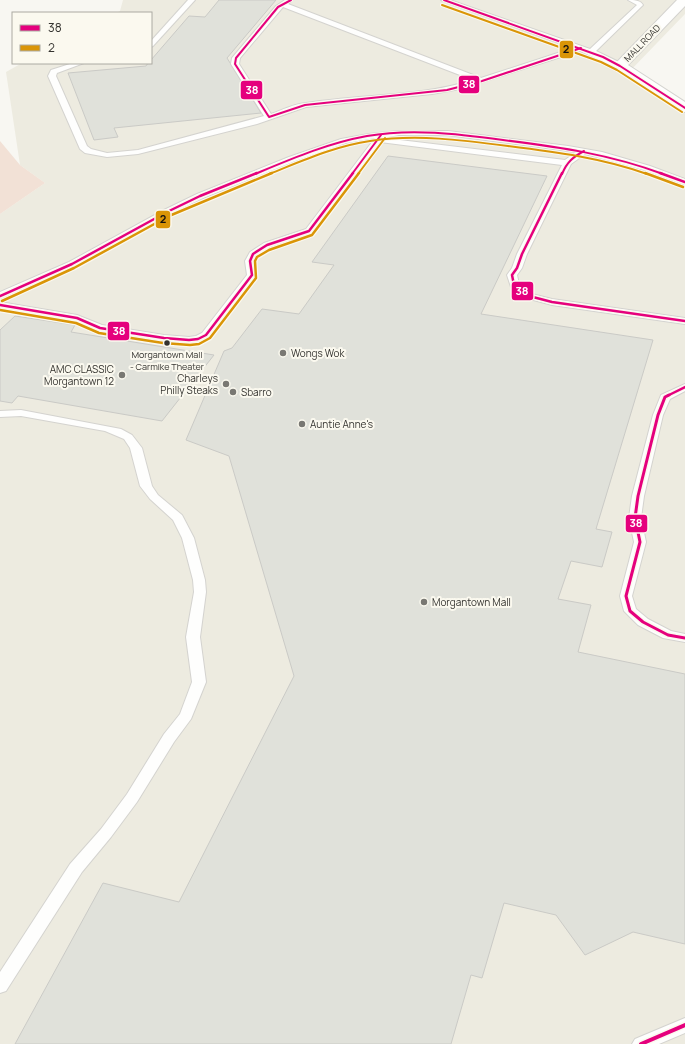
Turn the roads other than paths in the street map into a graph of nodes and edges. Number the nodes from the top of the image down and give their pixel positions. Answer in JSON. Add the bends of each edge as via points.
{"nodes":[{"id":1,"x":192,"y":0,"type":"edge"},
{"id":2,"x":290,"y":0,"type":"edge"},
{"id":3,"x":444,"y":0,"type":"edge"},
{"id":4,"x":631,"y":0,"type":"edge"},
{"id":5,"x":684,"y":0,"type":"edge"},
{"id":6,"x":282,"y":4,"type":"junction"},
{"id":7,"x":152,"y":44,"type":"edge"},
{"id":8,"x":581,"y":48,"type":"junction"},
{"id":9,"x":590,"y":52,"type":"junction"},
{"id":10,"x":76,"y":64,"type":"edge"},
{"id":11,"x":620,"y":66,"type":"junction"},
{"id":12,"x":482,"y":81,"type":"junction"},
{"id":13,"x":685,"y":108,"type":"edge"},
{"id":14,"x":269,"y":117,"type":"junction"},
{"id":15,"x":380,"y":137,"type":"junction"},
{"id":16,"x":584,"y":151,"type":"junction"},
{"id":17,"x":567,"y":163,"type":"junction"},
{"id":18,"x":685,"y":182,"type":"edge"},
{"id":19,"x":0,"y":296,"type":"edge"},
{"id":20,"x":0,"y":305,"type":"edge"},
{"id":21,"x":685,"y":322,"type":"edge"},
{"id":22,"x":685,"y":387,"type":"edge"},
{"id":23,"x":0,"y":414,"type":"edge"},
{"id":24,"x":685,"y":638,"type":"edge"},
{"id":25,"x":0,"y":986,"type":"edge"},
{"id":26,"x":685,"y":1025,"type":"edge"},
{"id":27,"x":641,"y":1044,"type":"edge"}],
"edges":[{"from":1,"to":7,"type":"lane"},
{"from":2,"to":6,"type":"lane"},
{"from":3,"to":8,"type":"lane"},
{"from":4,"to":9,"type":"lane","via":[[640,5]]},
{"from":5,"to":11,"type":"street","name":"MALL ROAD"},
{"from":6,"to":12,"type":"lane"},
{"from":6,"to":14,"type":"lane","via":[[236,58],[235,64]]},
{"from":8,"to":9,"type":"lane"},
{"from":8,"to":12,"type":"lane"},
{"from":9,"to":11,"type":"lane"},
{"from":10,"to":14,"type":"lane","via":[[59,68],[52,76],[83,147],[88,152],[107,155],[138,152]]},
{"from":11,"to":13,"type":"street","name":"MALL ROAD"},
{"from":12,"to":14,"type":"lane","via":[[447,90],[305,105]]},
{"from":15,"to":16,"type":"lane","via":[[412,133],[448,133]]},
{"from":15,"to":17,"type":"lane"},
{"from":15,"to":19,"type":"lane","via":[[344,141],[325,147],[205,194],[72,264]]},
{"from":15,"to":20,"type":"lane","via":[[309,230],[254,252],[250,262],[252,275],[202,338],[181,340],[100,328],[77,318]]},
{"from":16,"to":17,"type":"lane"},
{"from":16,"to":18,"type":"lane","via":[[647,168]]},
{"from":17,"to":21,"type":"lane","via":[[512,275],[514,285],[529,296],[552,302]]},
{"from":22,"to":24,"type":"lane","via":[[665,397],[658,415],[638,496],[635,518],[640,542],[626,596],[630,611],[643,622],[668,635]]},
{"from":23,"to":25,"type":"lane","via":[[21,413],[106,428],[118,431],[128,438],[136,448],[146,486],[154,497],[178,518],[188,538],[200,592],[193,637],[199,682],[186,716],[169,738],[132,798],[76,868]]},
{"from":26,"to":27,"type":"lane"}]}
